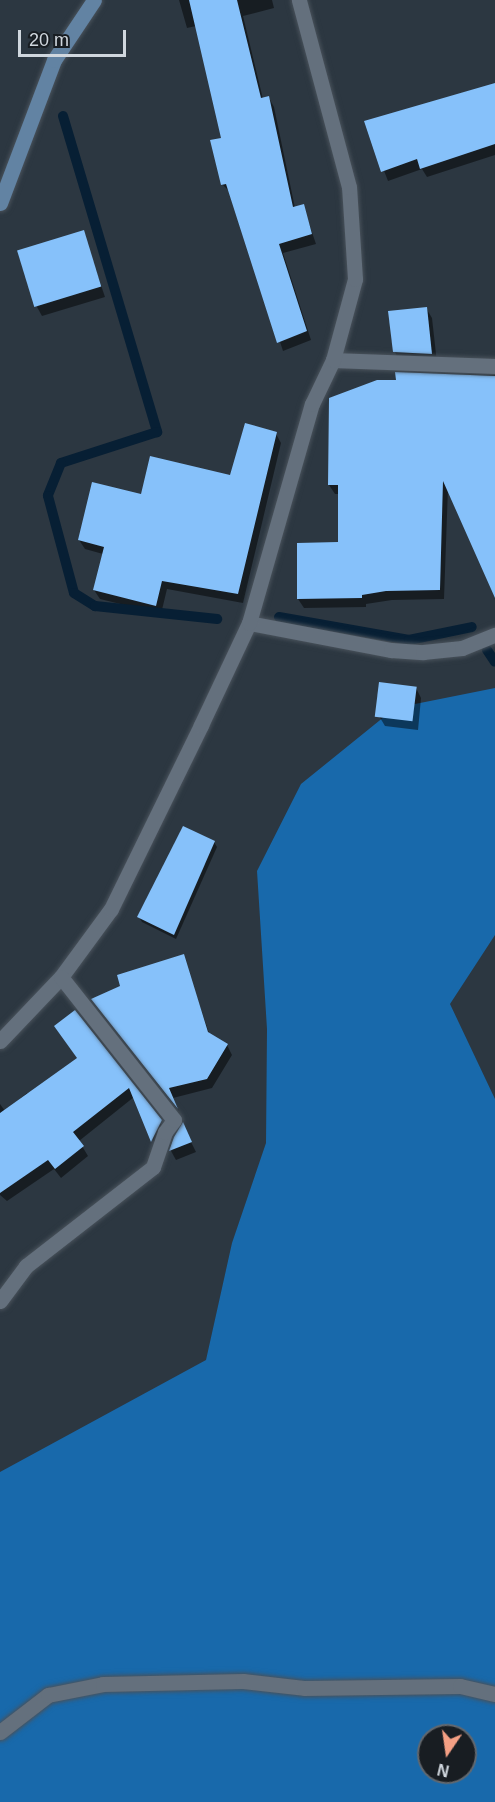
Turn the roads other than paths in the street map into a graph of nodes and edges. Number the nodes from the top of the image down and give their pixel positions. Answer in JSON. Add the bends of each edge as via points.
{"nodes":[{"id":1,"x":94,"y":0,"type":"edge"},
{"id":2,"x":300,"y":0,"type":"edge"},
{"id":3,"x":0,"y":203,"type":"edge"},
{"id":4,"x":333,"y":360,"type":"junction"},
{"id":5,"x":495,"y":366,"type":"edge"},
{"id":6,"x":249,"y":623,"type":"junction"},
{"id":7,"x":495,"y":635,"type":"edge"},
{"id":8,"x":61,"y":978,"type":"junction"},
{"id":9,"x":0,"y":1041,"type":"edge"},
{"id":10,"x":0,"y":1301,"type":"edge"},
{"id":11,"x":495,"y":1694,"type":"edge"},
{"id":12,"x":0,"y":1732,"type":"edge"}],
"edges":[{"from":1,"to":3,"type":"main road","via":[[54,60]]},
{"from":2,"to":4,"type":"street","via":[[349,187],[355,279]]},
{"from":4,"to":5,"type":"street"},
{"from":4,"to":6,"type":"street","via":[[312,404]]},
{"from":6,"to":7,"type":"street","via":[[391,650],[423,652],[462,648]]},
{"from":6,"to":8,"type":"street","via":[[111,909]]},
{"from":8,"to":9,"type":"street"},
{"from":8,"to":10,"type":"street","via":[[148,1082],[163,1110],[174,1120],[165,1132],[153,1167],[26,1266]]},
{"from":11,"to":12,"type":"street","via":[[460,1686],[103,1684],[48,1695]]}]}
